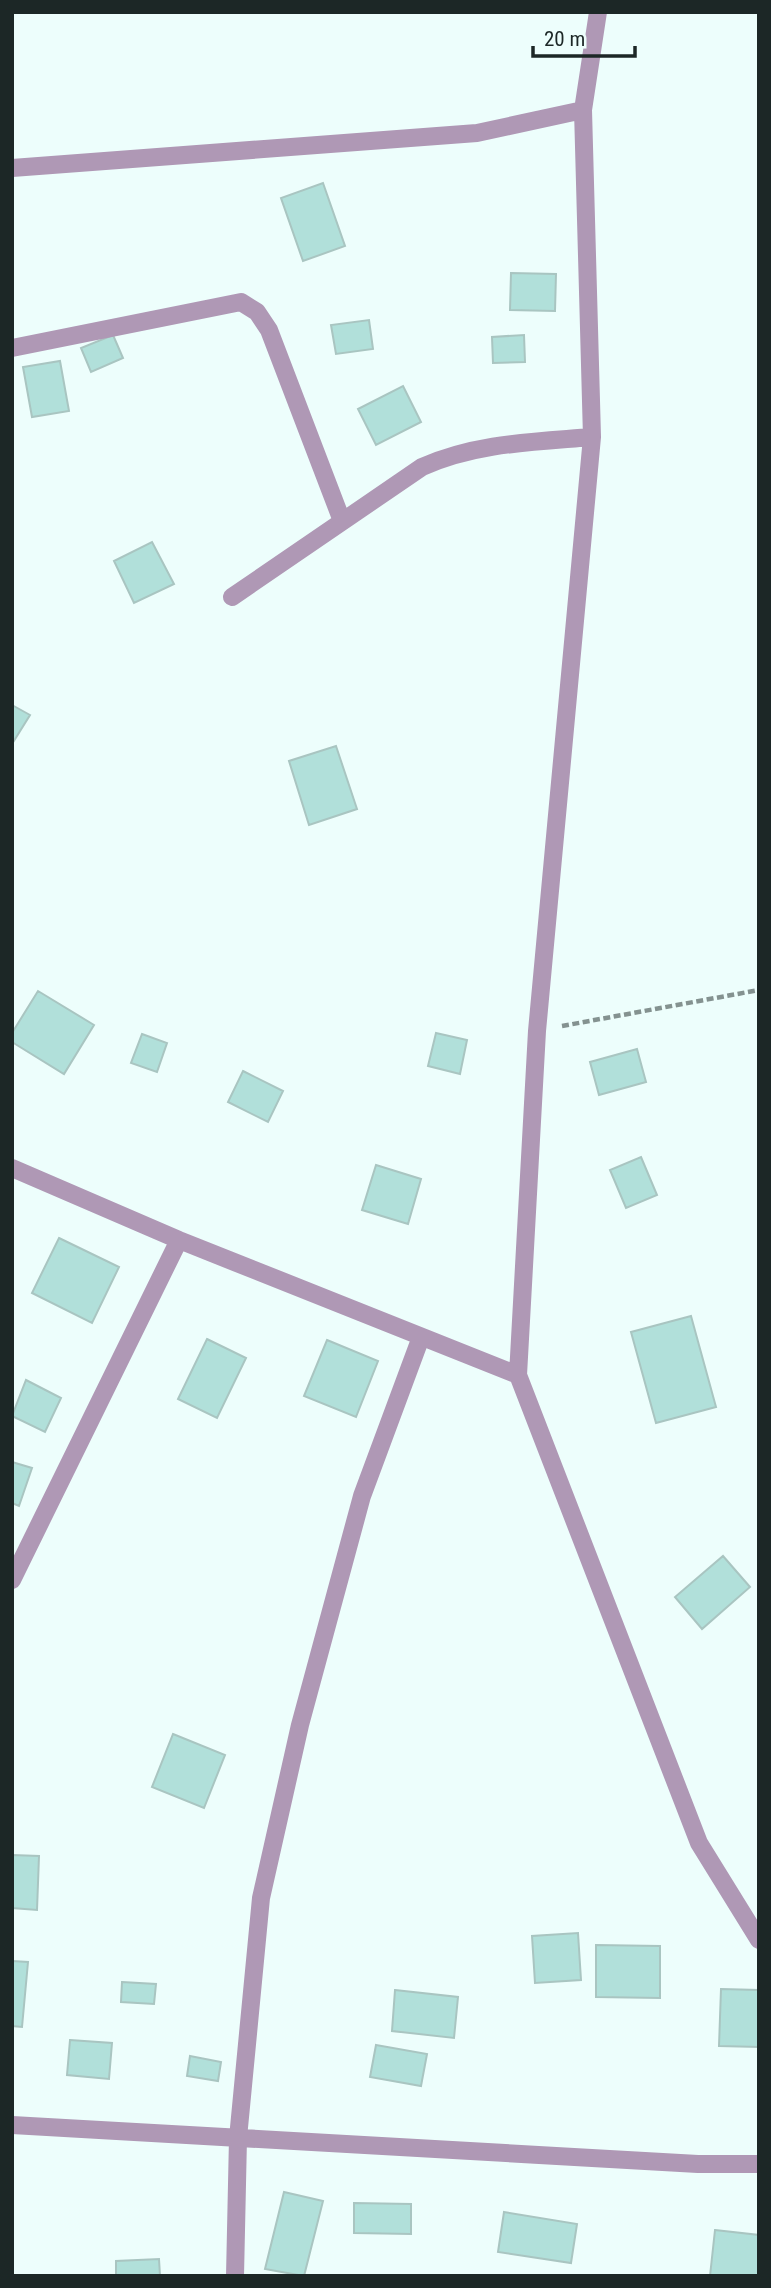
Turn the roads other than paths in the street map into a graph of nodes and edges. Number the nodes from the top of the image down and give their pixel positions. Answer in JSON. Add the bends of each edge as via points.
{"nodes":[{"id":1,"x":598,"y":12,"type":"edge"},
{"id":2,"x":583,"y":110,"type":"junction"},
{"id":3,"x":12,"y":168,"type":"edge"},
{"id":4,"x":12,"y":348,"type":"edge"},
{"id":5,"x":592,"y":437,"type":"junction"},
{"id":6,"x":342,"y":521,"type":"junction"},
{"id":7,"x":232,"y":597,"type":"dead end"},
{"id":8,"x":12,"y":1168,"type":"edge"},
{"id":9,"x":179,"y":1240,"type":"junction"},
{"id":10,"x":421,"y":1337,"type":"junction"},
{"id":11,"x":518,"y":1375,"type":"junction"},
{"id":12,"x":12,"y":1580,"type":"edge"},
{"id":13,"x":759,"y":1940,"type":"edge"},
{"id":14,"x":12,"y":2126,"type":"edge"},
{"id":15,"x":238,"y":2138,"type":"junction"},
{"id":16,"x":759,"y":2164,"type":"edge"},
{"id":17,"x":235,"y":2276,"type":"edge"}],
"edges":[{"from":1,"to":2,"type":"street"},
{"from":2,"to":3,"type":"street","via":[[477,133]]},
{"from":2,"to":5,"type":"street"},
{"from":4,"to":6,"type":"street","via":[[241,302],[257,312],[269,330]]},
{"from":5,"to":6,"type":"street","via":[[492,445],[452,454],[422,467]]},
{"from":5,"to":11,"type":"street","via":[[537,1031]]},
{"from":6,"to":7,"type":"street"},
{"from":8,"to":9,"type":"street"},
{"from":9,"to":10,"type":"street"},
{"from":9,"to":12,"type":"street"},
{"from":10,"to":11,"type":"street"},
{"from":10,"to":15,"type":"street","via":[[362,1496],[300,1725],[261,1898]]},
{"from":11,"to":13,"type":"street","via":[[699,1843]]},
{"from":14,"to":15,"type":"street"},
{"from":15,"to":16,"type":"street"},
{"from":15,"to":17,"type":"street"}]}
